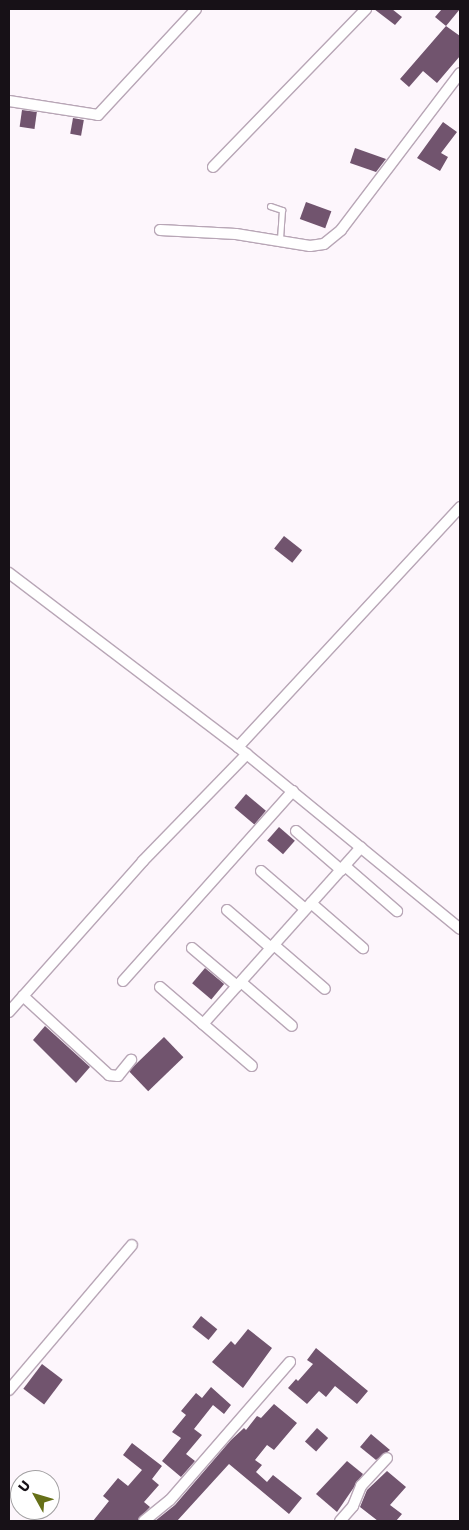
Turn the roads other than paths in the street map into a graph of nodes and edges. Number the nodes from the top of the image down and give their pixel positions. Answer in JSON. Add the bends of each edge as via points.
{"nodes":[{"id":1,"x":196,"y":9,"type":"edge"},
{"id":2,"x":366,"y":9,"type":"edge"},
{"id":3,"x":460,"y":73,"type":"edge"},
{"id":4,"x":9,"y":102,"type":"edge"},
{"id":5,"x":213,"y":167,"type":"dead end"},
{"id":6,"x":270,"y":206,"type":"dead end"},
{"id":7,"x":160,"y":230,"type":"dead end"},
{"id":8,"x":280,"y":241,"type":"junction"},
{"id":9,"x":460,"y":507,"type":"edge"},
{"id":10,"x":9,"y":573,"type":"edge"},
{"id":11,"x":238,"y":747,"type":"junction"},
{"id":12,"x":247,"y":754,"type":"junction"},
{"id":13,"x":292,"y":791,"type":"junction"},
{"id":14,"x":296,"y":831,"type":"dead end"},
{"id":15,"x":361,"y":847,"type":"junction"},
{"id":16,"x":343,"y":868,"type":"junction"},
{"id":17,"x":261,"y":871,"type":"dead end"},
{"id":18,"x":308,"y":906,"type":"junction"},
{"id":19,"x":227,"y":910,"type":"dead end"},
{"id":20,"x":397,"y":911,"type":"dead end"},
{"id":21,"x":460,"y":929,"type":"edge"},
{"id":22,"x":272,"y":946,"type":"junction"},
{"id":23,"x":192,"y":948,"type":"dead end"},
{"id":24,"x":363,"y":948,"type":"dead end"},
{"id":25,"x":123,"y":981,"type":"dead end"},
{"id":26,"x":239,"y":984,"type":"junction"},
{"id":27,"x":160,"y":987,"type":"dead end"},
{"id":28,"x":325,"y":989,"type":"dead end"},
{"id":29,"x":23,"y":996,"type":"junction"},
{"id":30,"x":9,"y":1012,"type":"edge"},
{"id":31,"x":203,"y":1024,"type":"junction"},
{"id":32,"x":292,"y":1026,"type":"dead end"},
{"id":33,"x":132,"y":1060,"type":"dead end"},
{"id":34,"x":252,"y":1066,"type":"dead end"},
{"id":35,"x":132,"y":1245,"type":"dead end"},
{"id":36,"x":290,"y":1362,"type":"dead end"},
{"id":37,"x":10,"y":1386,"type":"edge"},
{"id":38,"x":387,"y":1458,"type":"dead end"},
{"id":39,"x":144,"y":1521,"type":"edge"},
{"id":40,"x":340,"y":1521,"type":"edge"}],
"edges":[{"from":1,"to":4,"type":"street","via":[[98,115]]},
{"from":2,"to":5,"type":"street"},
{"from":3,"to":8,"type":"street","via":[[332,239],[310,246]]},
{"from":6,"to":8,"type":"lane","via":[[282,210]]},
{"from":7,"to":8,"type":"street","via":[[236,234]]},
{"from":9,"to":11,"type":"street"},
{"from":10,"to":11,"type":"street"},
{"from":11,"to":12,"type":"street"},
{"from":12,"to":13,"type":"street"},
{"from":12,"to":29,"type":"street","via":[[143,861]]},
{"from":13,"to":15,"type":"street"},
{"from":13,"to":25,"type":"street"},
{"from":14,"to":16,"type":"street"},
{"from":15,"to":16,"type":"street"},
{"from":15,"to":21,"type":"street"},
{"from":16,"to":18,"type":"street"},
{"from":16,"to":20,"type":"street"},
{"from":17,"to":18,"type":"street"},
{"from":18,"to":22,"type":"street"},
{"from":18,"to":24,"type":"street"},
{"from":19,"to":22,"type":"street"},
{"from":22,"to":26,"type":"street"},
{"from":22,"to":28,"type":"street"},
{"from":23,"to":26,"type":"street"},
{"from":26,"to":31,"type":"street"},
{"from":26,"to":32,"type":"street"},
{"from":27,"to":31,"type":"street"},
{"from":29,"to":30,"type":"street"},
{"from":29,"to":33,"type":"street","via":[[109,1075],[118,1076]]},
{"from":31,"to":34,"type":"street"},
{"from":35,"to":37,"type":"street"},
{"from":36,"to":39,"type":"street","via":[[170,1500]]},
{"from":38,"to":40,"type":"street","via":[[361,1486],[353,1506]]}]}
